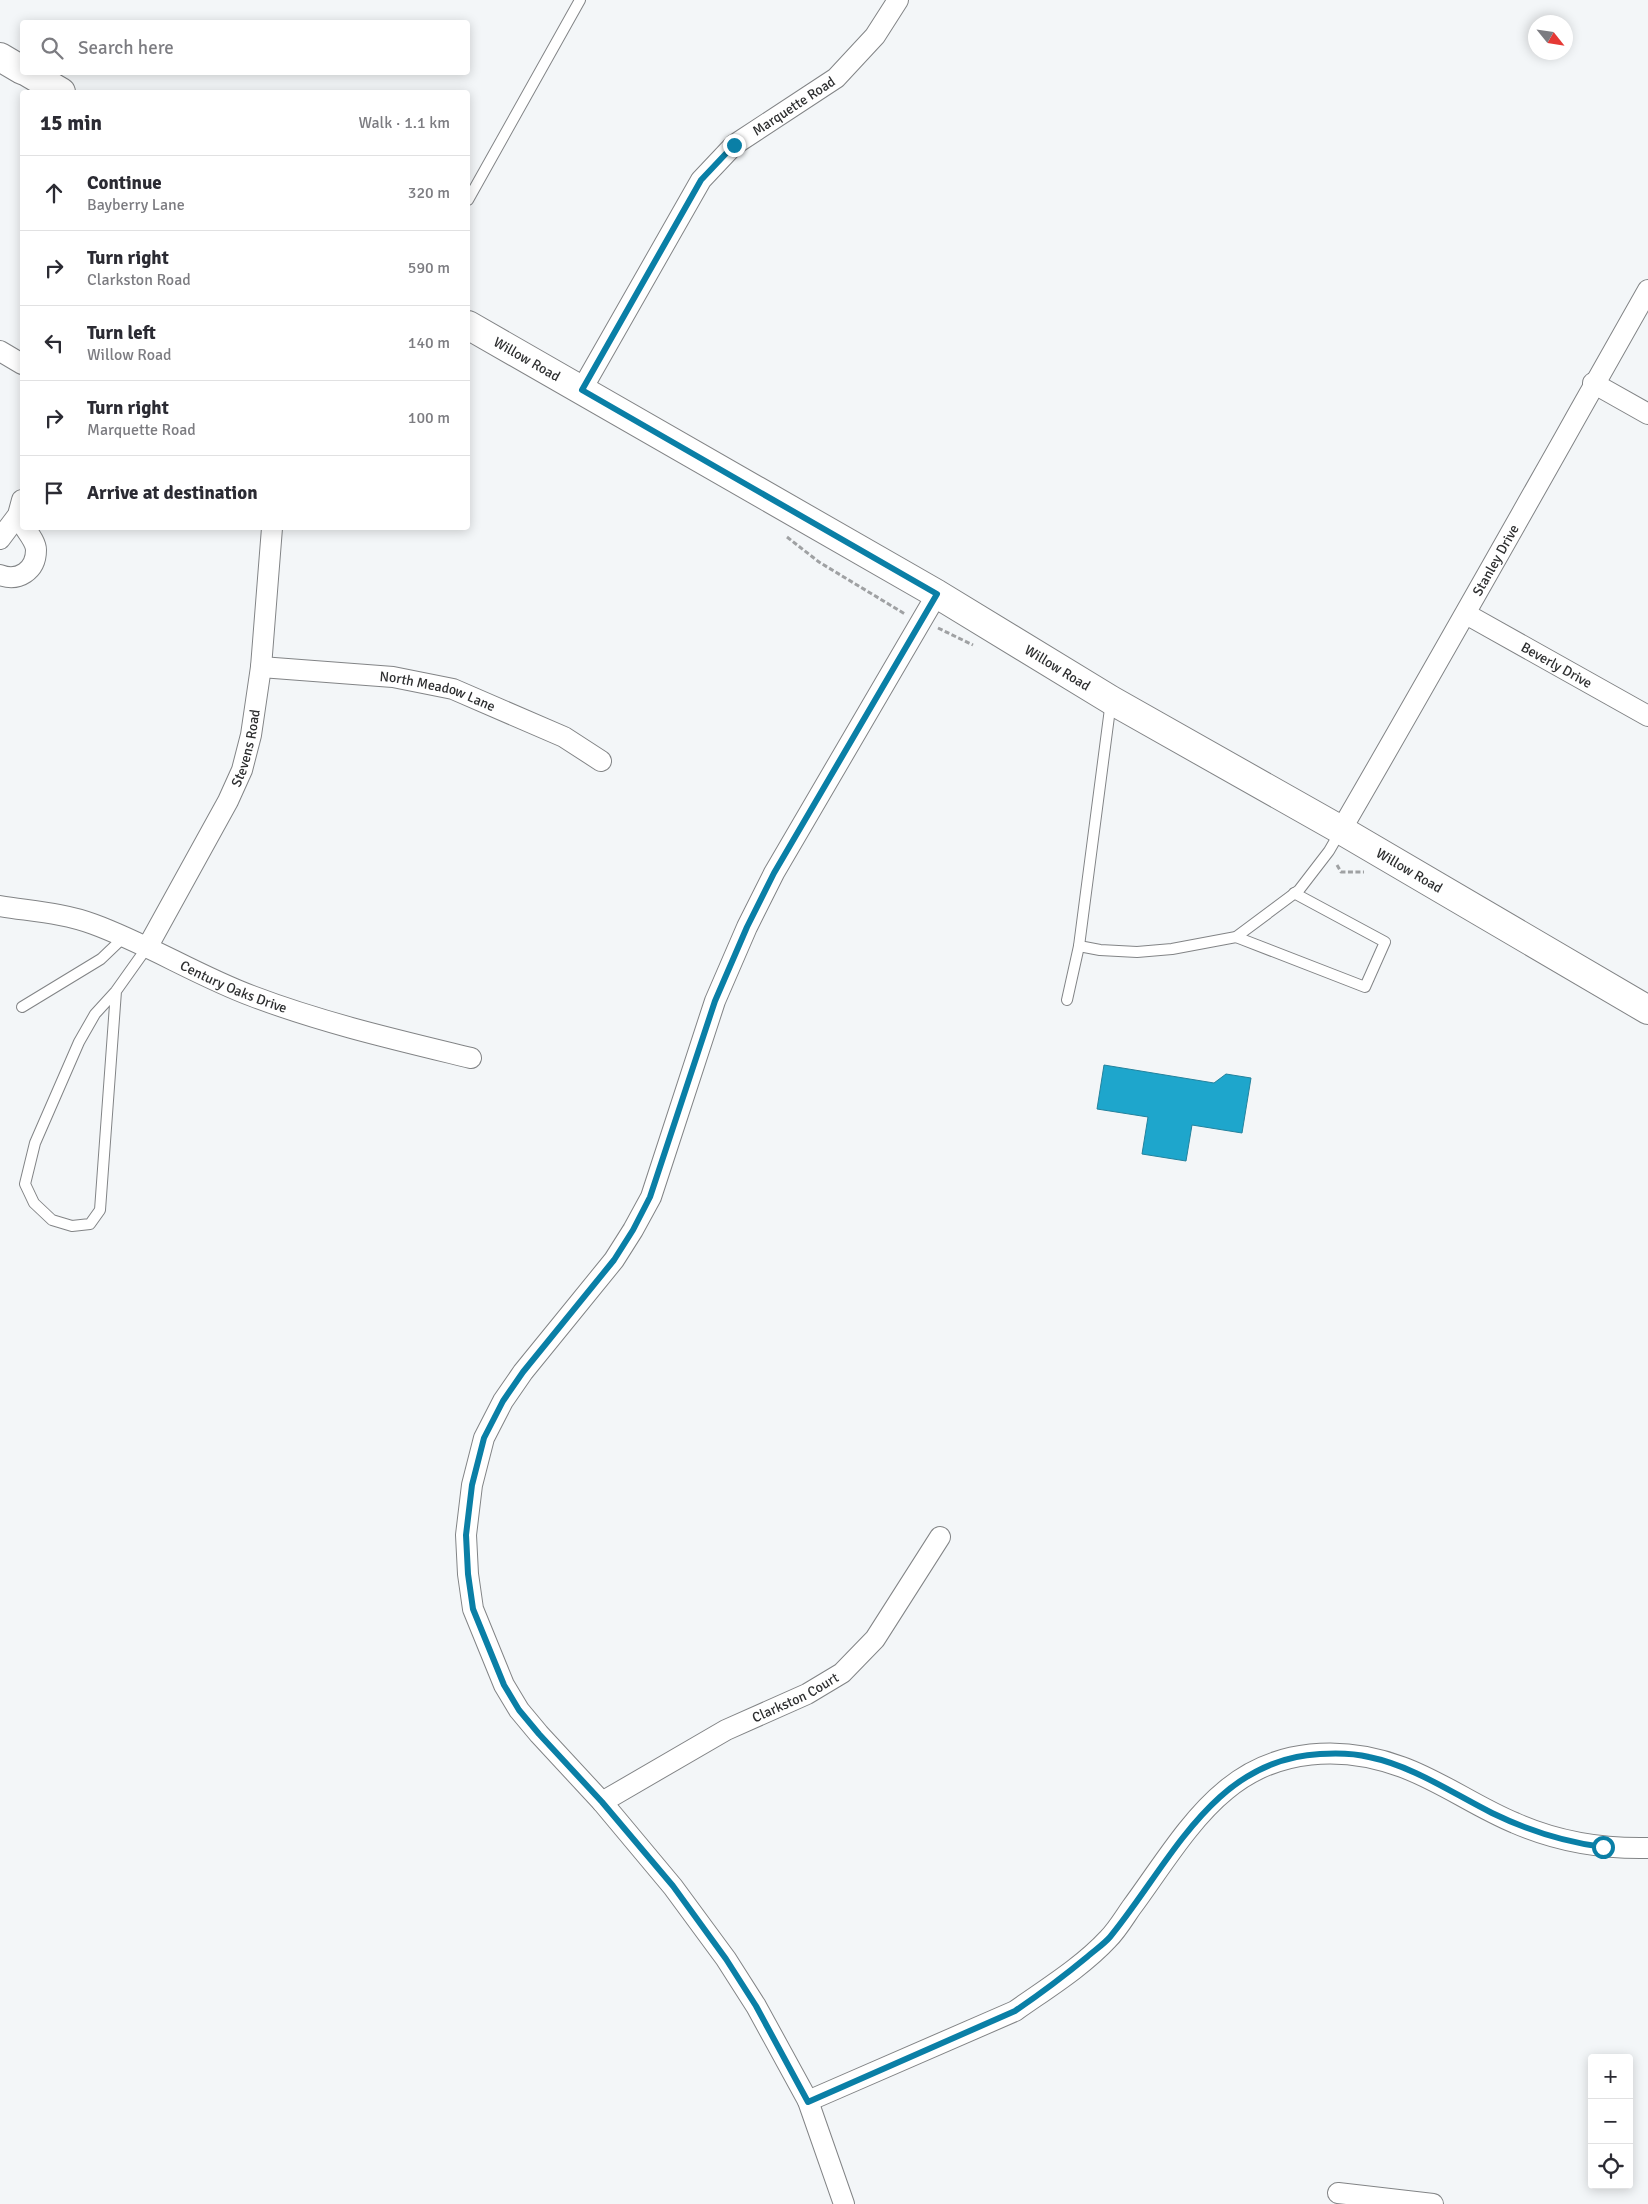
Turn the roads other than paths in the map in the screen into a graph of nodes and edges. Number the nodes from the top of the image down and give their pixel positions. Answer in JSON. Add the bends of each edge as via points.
{"nodes":[{"id":1,"x":580,"y":0,"type":"edge"},
{"id":2,"x":898,"y":0,"type":"edge"},
{"id":3,"x":0,"y":57,"type":"edge"},
{"id":4,"x":20,"y":69,"type":"edge"},
{"id":5,"x":32,"y":75,"type":"edge"},
{"id":6,"x":58,"y":90,"type":"edge"},
{"id":7,"x":470,"y":196,"type":"edge"},
{"id":8,"x":1648,"y":290,"type":"edge"},
{"id":9,"x":470,"y":326,"type":"edge"},
{"id":10,"x":0,"y":351,"type":"edge"},
{"id":11,"x":20,"y":363,"type":"edge"},
{"id":12,"x":1593,"y":383,"type":"junction"},
{"id":13,"x":582,"y":390,"type":"junction"},
{"id":14,"x":1648,"y":414,"type":"edge"},
{"id":15,"x":20,"y":518,"type":"edge"},
{"id":16,"x":28,"y":530,"type":"edge"},
{"id":17,"x":272,"y":530,"type":"edge"},
{"id":18,"x":0,"y":539,"type":"edge"},
{"id":19,"x":0,"y":575,"type":"edge"},
{"id":20,"x":937,"y":594,"type":"junction"},
{"id":21,"x":1466,"y":614,"type":"junction"},
{"id":22,"x":261,"y":667,"type":"junction"},
{"id":23,"x":1111,"y":700,"type":"junction"},
{"id":24,"x":1648,"y":716,"type":"edge"},
{"id":25,"x":601,"y":761,"type":"dead end"},
{"id":26,"x":1341,"y":830,"type":"junction"},
{"id":27,"x":1294,"y":893,"type":"junction"},
{"id":28,"x":0,"y":906,"type":"edge"},
{"id":29,"x":124,"y":937,"type":"junction"},
{"id":30,"x":1236,"y":937,"type":"junction"},
{"id":31,"x":148,"y":946,"type":"junction"},
{"id":32,"x":1078,"y":946,"type":"junction"},
{"id":33,"x":116,"y":991,"type":"junction"},
{"id":34,"x":1067,"y":1000,"type":"dead end"},
{"id":35,"x":22,"y":1007,"type":"dead end"},
{"id":36,"x":1648,"y":1010,"type":"edge"},
{"id":37,"x":471,"y":1058,"type":"dead end"},
{"id":38,"x":940,"y":1537,"type":"dead end"},
{"id":39,"x":602,"y":1802,"type":"junction"},
{"id":40,"x":1648,"y":1848,"type":"edge"},
{"id":41,"x":808,"y":2102,"type":"junction"},
{"id":42,"x":1338,"y":2192,"type":"dead end"},
{"id":43,"x":844,"y":2204,"type":"edge"},
{"id":44,"x":1433,"y":2204,"type":"edge"}],
"edges":[{"from":1,"to":7,"type":"lane"},
{"from":2,"to":13,"type":"street","name":"Marquette Road","via":[[874,36],[836,78],[734,145],[701,180]]},
{"from":3,"to":4,"type":"street"},
{"from":5,"to":6,"type":"street"},
{"from":8,"to":12,"type":"street","name":"Stanley Drive"},
{"from":9,"to":13,"type":"street","name":"Willow Road"},
{"from":10,"to":11,"type":"street"},
{"from":12,"to":14,"type":"street"},
{"from":12,"to":21,"type":"street","name":"Stanley Drive"},
{"from":13,"to":20,"type":"street","name":"Willow Road"},
{"from":15,"to":18,"type":"street"},
{"from":16,"to":19,"type":"street","via":[[36,548],[34,560],[25,574],[13,579]]},
{"from":17,"to":22,"type":"street","name":"Stevens Road"},
{"from":20,"to":23,"type":"street","name":"Willow Road"},
{"from":20,"to":39,"type":"street","via":[[774,873],[747,927],[715,1001],[650,1197],[633,1230],[614,1260],[523,1372],[484,1438],[472,1485],[466,1535],[473,1609],[504,1685],[519,1710]]},
{"from":21,"to":24,"type":"street","name":"Beverly Drive"},
{"from":21,"to":26,"type":"street","name":"Stanley Drive"},
{"from":22,"to":25,"type":"street","name":"North Meadow Lane","via":[[393,677],[453,689],[564,738]]},
{"from":22,"to":31,"type":"street","name":"Stevens Road","via":[[251,735],[242,770]]},
{"from":23,"to":26,"type":"street","name":"Willow Road"},
{"from":23,"to":32,"type":"lane"},
{"from":26,"to":27,"type":"lane","via":[[1329,852],[1300,890]]},
{"from":26,"to":36,"type":"street","name":"Willow Road"},
{"from":27,"to":30,"type":"lane"},
{"from":27,"to":30,"type":"lane","via":[[1385,942],[1365,987]]},
{"from":28,"to":29,"type":"street","name":"Century Oaks Drive","via":[[91,923]]},
{"from":29,"to":31,"type":"street","name":"Century Oaks Drive"},
{"from":29,"to":35,"type":"lane","via":[[101,959]]},
{"from":30,"to":32,"type":"lane","via":[[1137,952]]},
{"from":31,"to":33,"type":"lane"},
{"from":31,"to":37,"type":"street","name":"Century Oaks Drive","via":[[250,995],[323,1021]]},
{"from":32,"to":34,"type":"lane"},
{"from":33,"to":33,"type":"lane","via":[[95,1014],[79,1042],[35,1143],[25,1184],[34,1203],[52,1220],[72,1226],[90,1224],[100,1210]]},
{"from":38,"to":39,"type":"street","name":"Clarkston Court","via":[[875,1640],[842,1673],[807,1694],[726,1730]]},
{"from":39,"to":41,"type":"street","via":[[673,1886],[726,1959],[756,2006]]},
{"from":40,"to":41,"type":"street","via":[[1571,1843],[1492,1813],[1404,1767],[1369,1756],[1307,1754],[1279,1760],[1227,1789],[1201,1814],[1109,1939],[1044,1991],[1015,2011]]},
{"from":41,"to":43,"type":"street"},
{"from":42,"to":44,"type":"street"}]}
